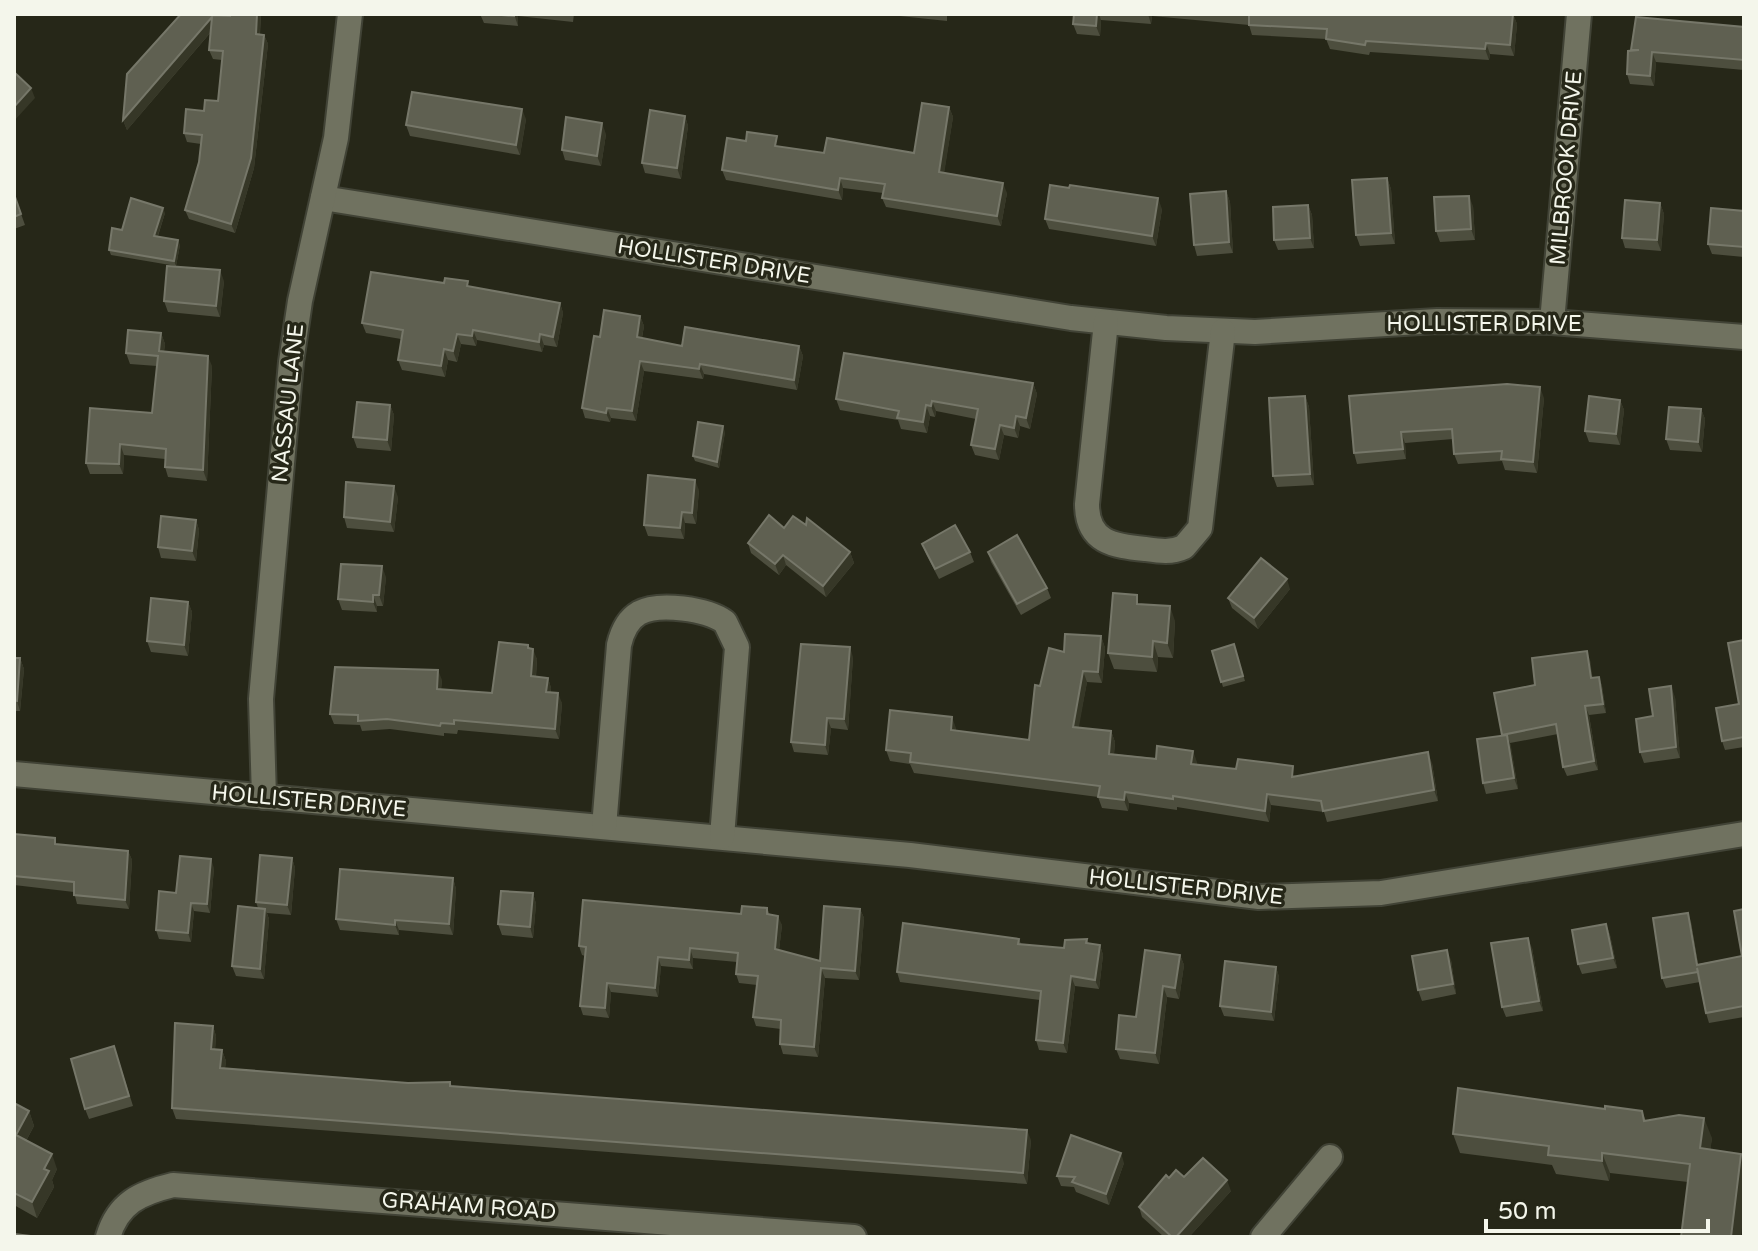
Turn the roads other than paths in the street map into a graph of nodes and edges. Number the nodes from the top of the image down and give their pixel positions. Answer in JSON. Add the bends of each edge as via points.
{"nodes":[{"id":1,"x":350,"y":14,"type":"edge"},
{"id":2,"x":1579,"y":14,"type":"edge"},
{"id":3,"x":323,"y":198,"type":"junction"},
{"id":4,"x":1106,"y":322,"type":"junction"},
{"id":5,"x":1552,"y":322,"type":"junction"},
{"id":6,"x":1223,"y":331,"type":"junction"},
{"id":7,"x":1744,"y":337,"type":"edge"},
{"id":8,"x":14,"y":774,"type":"edge"},
{"id":9,"x":264,"y":797,"type":"junction"},
{"id":10,"x":604,"y":827,"type":"junction"},
{"id":11,"x":1744,"y":834,"type":"edge"},
{"id":12,"x":722,"y":837,"type":"junction"},
{"id":13,"x":1330,"y":1157,"type":"dead end"},
{"id":14,"x":108,"y":1237,"type":"edge"},
{"id":15,"x":854,"y":1237,"type":"edge"},
{"id":16,"x":1263,"y":1237,"type":"edge"}],
"edges":[{"from":1,"to":3,"type":"street","name":"NASSAU LANE","via":[[340,112]]},
{"from":2,"to":5,"type":"street","name":"MILBROOK DRIVE"},
{"from":3,"to":4,"type":"street","name":"HOLLISTER DRIVE"},
{"from":3,"to":9,"type":"street","name":"NASSAU LANE","via":[[291,362],[261,699]]},
{"from":4,"to":6,"type":"street","name":"HOLLISTER DRIVE"},
{"from":4,"to":6,"type":"street","via":[[1088,522],[1106,543],[1161,551],[1188,545],[1200,528]]},
{"from":5,"to":6,"type":"street","name":"HOLLISTER DRIVE","via":[[1437,321]]},
{"from":5,"to":7,"type":"street","name":"HOLLISTER DRIVE"},
{"from":8,"to":9,"type":"street","name":"HOLLISTER DRIVE"},
{"from":9,"to":10,"type":"street","name":"HOLLISTER DRIVE"},
{"from":10,"to":12,"type":"street","name":"HOLLISTER DRIVE"},
{"from":10,"to":12,"type":"street","via":[[623,630],[634,616],[651,609],[703,613],[725,622],[737,647]]},
{"from":11,"to":12,"type":"street","name":"HOLLISTER DRIVE","via":[[1381,893],[1292,898],[1224,895]]},
{"from":13,"to":16,"type":"street"},
{"from":14,"to":15,"type":"street","name":"GRAHAM ROAD","via":[[114,1217],[139,1194],[173,1185]]}]}
